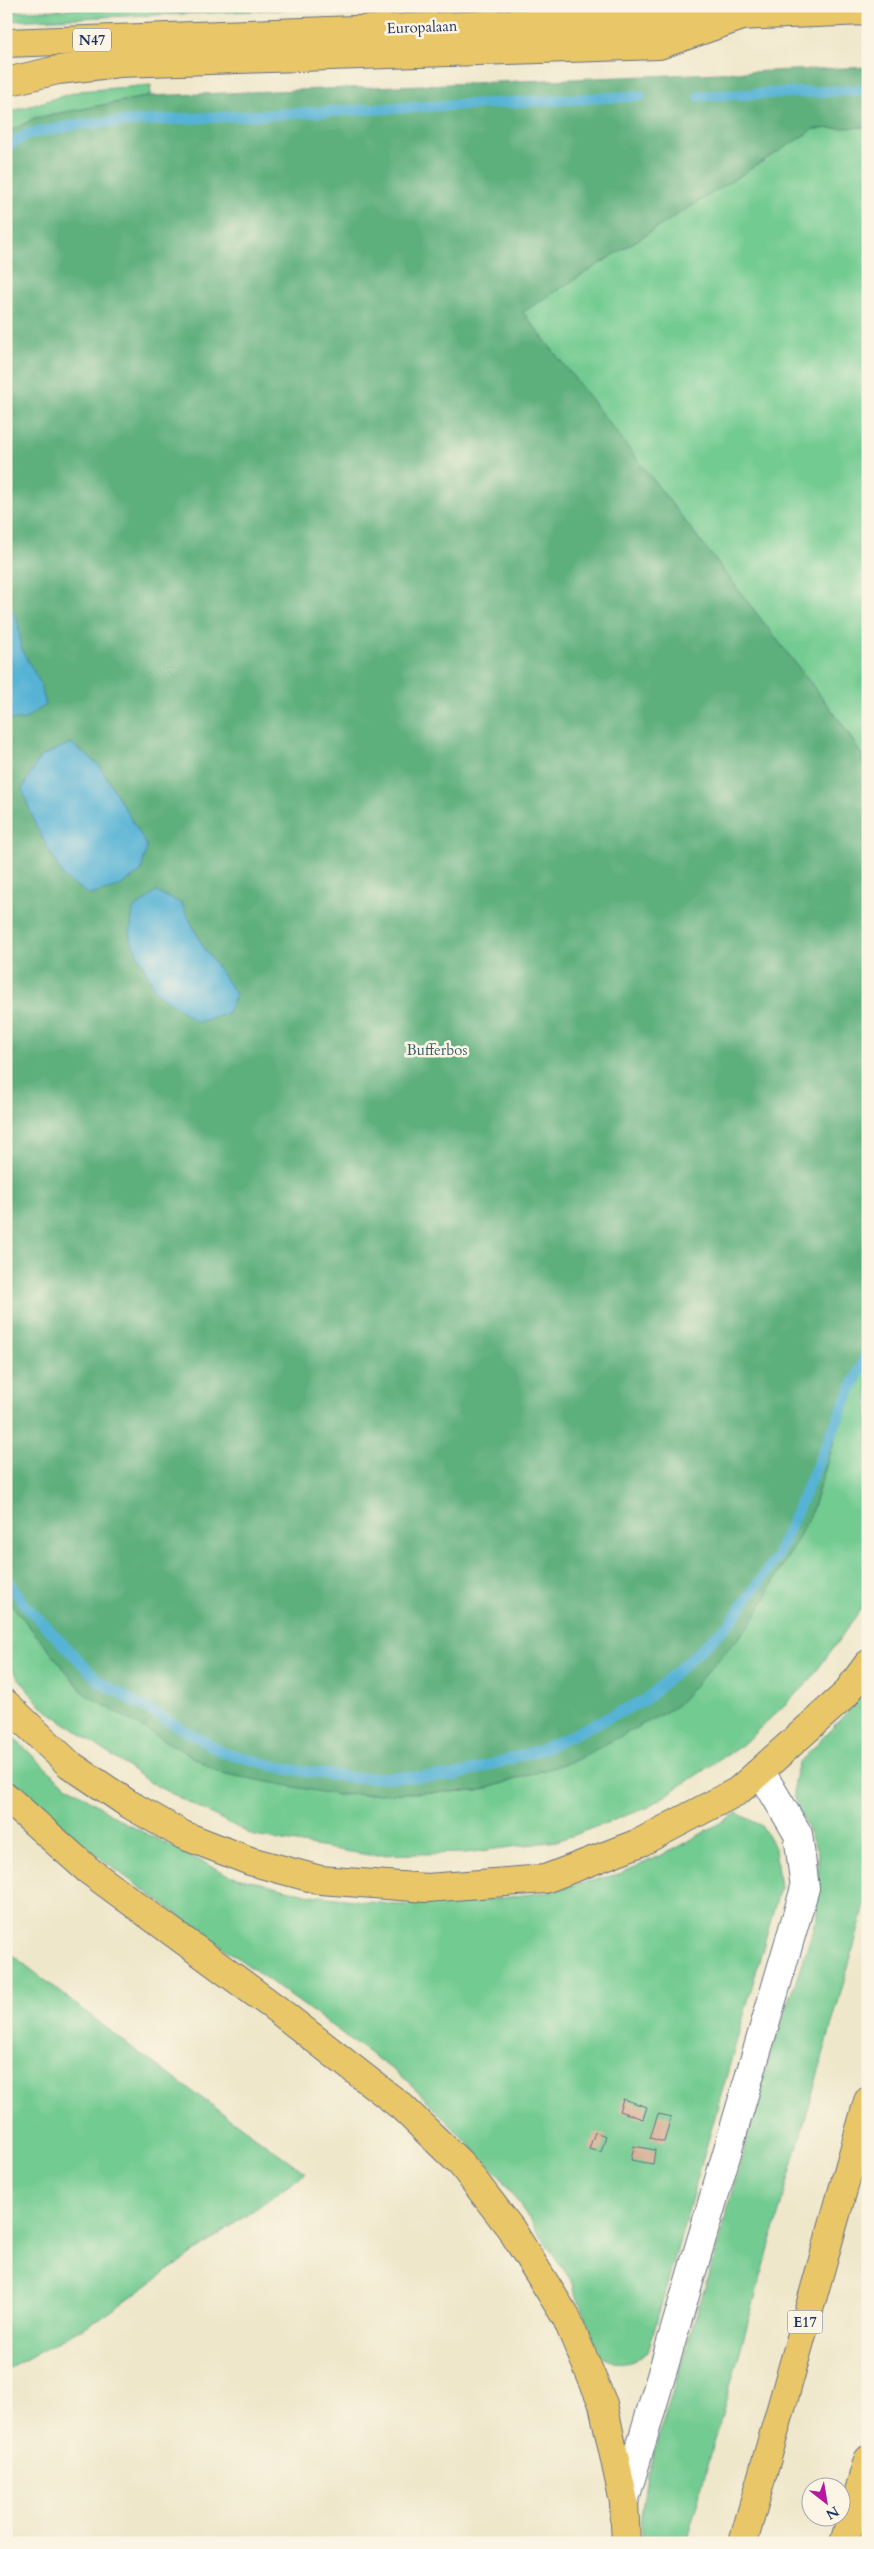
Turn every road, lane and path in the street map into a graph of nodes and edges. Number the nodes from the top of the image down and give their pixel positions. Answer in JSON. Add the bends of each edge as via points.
{"nodes":[{"id":1,"x":868,"y":11,"type":"edge"},
{"id":2,"x":746,"y":16,"type":"junction"},
{"id":3,"x":6,"y":43,"type":"edge"},
{"id":4,"x":6,"y":82,"type":"edge"},
{"id":5,"x":868,"y":1664,"type":"edge"},
{"id":6,"x":6,"y":1704,"type":"edge"},
{"id":7,"x":761,"y":1772,"type":"junction"},
{"id":8,"x":6,"y":1797,"type":"edge"},
{"id":9,"x":868,"y":2101,"type":"edge"},
{"id":10,"x":867,"y":2466,"type":"edge"},
{"id":11,"x":624,"y":2502,"type":"junction"},
{"id":12,"x":626,"y":2543,"type":"edge"},
{"id":13,"x":743,"y":2543,"type":"edge"},
{"id":14,"x":844,"y":2543,"type":"edge"}],
"edges":[{"from":1,"to":2,"type":"main road","name":"Europalaan","number":"N47"},
{"from":2,"to":3,"type":"main road","name":"Europalaan","number":"N47"},
{"from":2,"to":4,"type":"main road","via":[[659,44],[119,63],[58,70]]},
{"from":5,"to":7,"type":"main road","via":[[845,1695]]},
{"from":6,"to":7,"type":"main road","via":[[69,1764],[126,1803],[183,1835],[250,1861],[320,1880],[427,1888],[545,1879],[641,1842],[738,1791]]},
{"from":7,"to":11,"type":"lane","via":[[798,1834],[805,1888]]},
{"from":8,"to":11,"type":"main road","via":[[88,1870],[274,2007],[402,2107],[462,2165],[510,2229],[566,2317],[603,2404]]},
{"from":9,"to":13,"type":"main road","number":"E17"},
{"from":10,"to":14,"type":"main road"},
{"from":11,"to":12,"type":"main road"}]}
